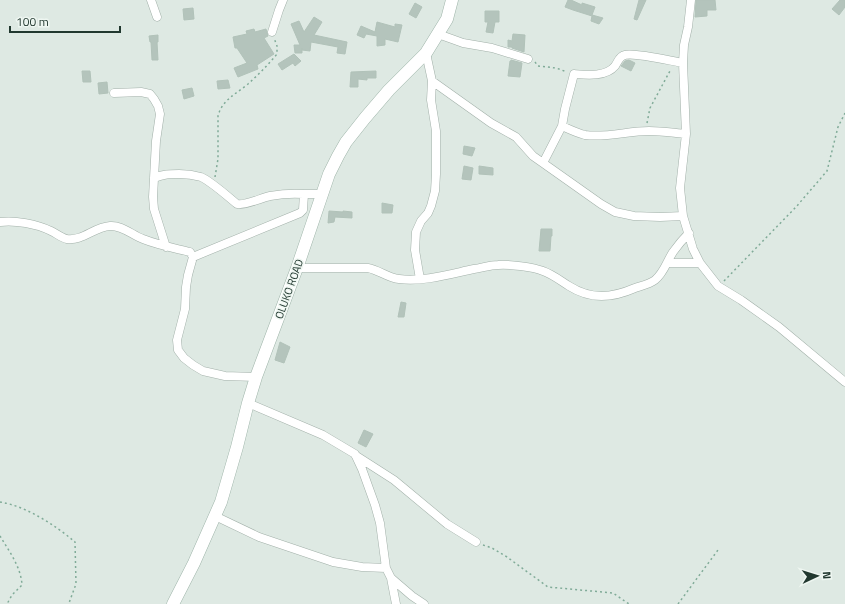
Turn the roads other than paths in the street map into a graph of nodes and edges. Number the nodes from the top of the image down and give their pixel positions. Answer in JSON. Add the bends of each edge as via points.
{"nodes":[{"id":1,"x":151,"y":0,"type":"edge"},
{"id":2,"x":283,"y":0,"type":"edge"},
{"id":3,"x":452,"y":0,"type":"edge"},
{"id":4,"x":691,"y":0,"type":"edge"},
{"id":5,"x":157,"y":17,"type":"dead end"},
{"id":6,"x":272,"y":32,"type":"road end"},
{"id":7,"x":438,"y":34,"type":"junction"},
{"id":8,"x":426,"y":53,"type":"junction"},
{"id":9,"x":528,"y":59,"type":"road end"},
{"id":10,"x":679,"y":62,"type":"junction"},
{"id":11,"x":432,"y":81,"type":"junction"},
{"id":12,"x":114,"y":93,"type":"dead end"},
{"id":13,"x":562,"y":126,"type":"junction"},
{"id":14,"x":686,"y":134,"type":"junction"},
{"id":15,"x":543,"y":163,"type":"junction"},
{"id":16,"x":154,"y":178,"type":"junction"},
{"id":17,"x":304,"y":194,"type":"junction"},
{"id":18,"x":322,"y":194,"type":"junction"},
{"id":19,"x":683,"y":216,"type":"junction"},
{"id":20,"x":0,"y":222,"type":"edge"},
{"id":21,"x":689,"y":233,"type":"junction"},
{"id":22,"x":166,"y":247,"type":"junction"},
{"id":23,"x":193,"y":257,"type":"junction"},
{"id":24,"x":667,"y":263,"type":"junction"},
{"id":25,"x":700,"y":264,"type":"junction"},
{"id":26,"x":297,"y":268,"type":"junction"},
{"id":27,"x":420,"y":279,"type":"junction"},
{"id":28,"x":256,"y":377,"type":"junction"},
{"id":29,"x":845,"y":382,"type":"edge"},
{"id":30,"x":248,"y":403,"type":"junction"},
{"id":31,"x":354,"y":454,"type":"junction"},
{"id":32,"x":215,"y":516,"type":"junction"},
{"id":33,"x":476,"y":542,"type":"road end"},
{"id":34,"x":386,"y":568,"type":"junction"},
{"id":35,"x":391,"y":578,"type":"junction"},
{"id":36,"x":176,"y":602,"type":"edge"},
{"id":37,"x":396,"y":604,"type":"edge"},
{"id":38,"x":424,"y":604,"type":"edge"}],
"edges":[{"from":1,"to":5,"type":"street"},
{"from":2,"to":6,"type":"street"},
{"from":3,"to":7,"type":"main road","name":"OLUKO ROAD","via":[[447,19]]},
{"from":4,"to":10,"type":"street","via":[[688,27]]},
{"from":7,"to":8,"type":"main road","name":"OLUKO ROAD"},
{"from":7,"to":9,"type":"street"},
{"from":8,"to":11,"type":"street"},
{"from":8,"to":18,"type":"main road","name":"OLUKO ROAD","via":[[389,90],[346,142],[329,174]]},
{"from":10,"to":13,"type":"street","via":[[625,54],[610,71],[592,75],[574,74]]},
{"from":10,"to":14,"type":"street"},
{"from":11,"to":15,"type":"street","via":[[516,138]]},
{"from":11,"to":27,"type":"street","via":[[431,100],[436,131],[435,191],[428,213],[416,232],[415,250]]},
{"from":12,"to":16,"type":"street","via":[[150,94],[158,106],[160,114]]},
{"from":13,"to":14,"type":"street","via":[[584,135],[649,131]]},
{"from":13,"to":15,"type":"street"},
{"from":14,"to":19,"type":"street","via":[[680,188]]},
{"from":15,"to":19,"type":"street","via":[[615,212],[634,216]]},
{"from":16,"to":17,"type":"street","via":[[162,174],[200,177],[240,205],[278,194]]},
{"from":16,"to":22,"type":"street","via":[[154,209]]},
{"from":17,"to":18,"type":"street"},
{"from":17,"to":23,"type":"street","via":[[303,210],[300,213]]},
{"from":18,"to":26,"type":"main road","name":"OLUKO ROAD"},
{"from":19,"to":21,"type":"street"},
{"from":20,"to":22,"type":"street","via":[[29,224],[51,231],[64,239],[73,240],[100,228],[119,227],[141,239]]},
{"from":21,"to":24,"type":"street"},
{"from":21,"to":25,"type":"street"},
{"from":22,"to":23,"type":"street","via":[[190,252]]},
{"from":23,"to":28,"type":"street","via":[[177,340],[178,350],[184,358],[203,371],[225,376]]},
{"from":24,"to":25,"type":"street"},
{"from":24,"to":27,"type":"street","via":[[654,280],[609,296],[585,293],[552,275],[520,267],[497,265]]},
{"from":25,"to":29,"type":"street","via":[[718,286],[779,327]]},
{"from":26,"to":27,"type":"street","via":[[368,268],[398,279]]},
{"from":26,"to":28,"type":"main road","name":"OLUKO ROAD"},
{"from":28,"to":30,"type":"main road","name":"OLUKO ROAD"},
{"from":30,"to":31,"type":"street","via":[[323,435]]},
{"from":30,"to":32,"type":"main road","name":"OLUKO ROAD"},
{"from":31,"to":33,"type":"street","via":[[394,480],[447,524]]},
{"from":31,"to":34,"type":"street","via":[[376,505]]},
{"from":32,"to":34,"type":"street","via":[[259,537],[333,562]]},
{"from":32,"to":36,"type":"main road","name":"OLUKO ROAD"},
{"from":34,"to":35,"type":"street"},
{"from":35,"to":37,"type":"street"},
{"from":35,"to":38,"type":"street"}]}
